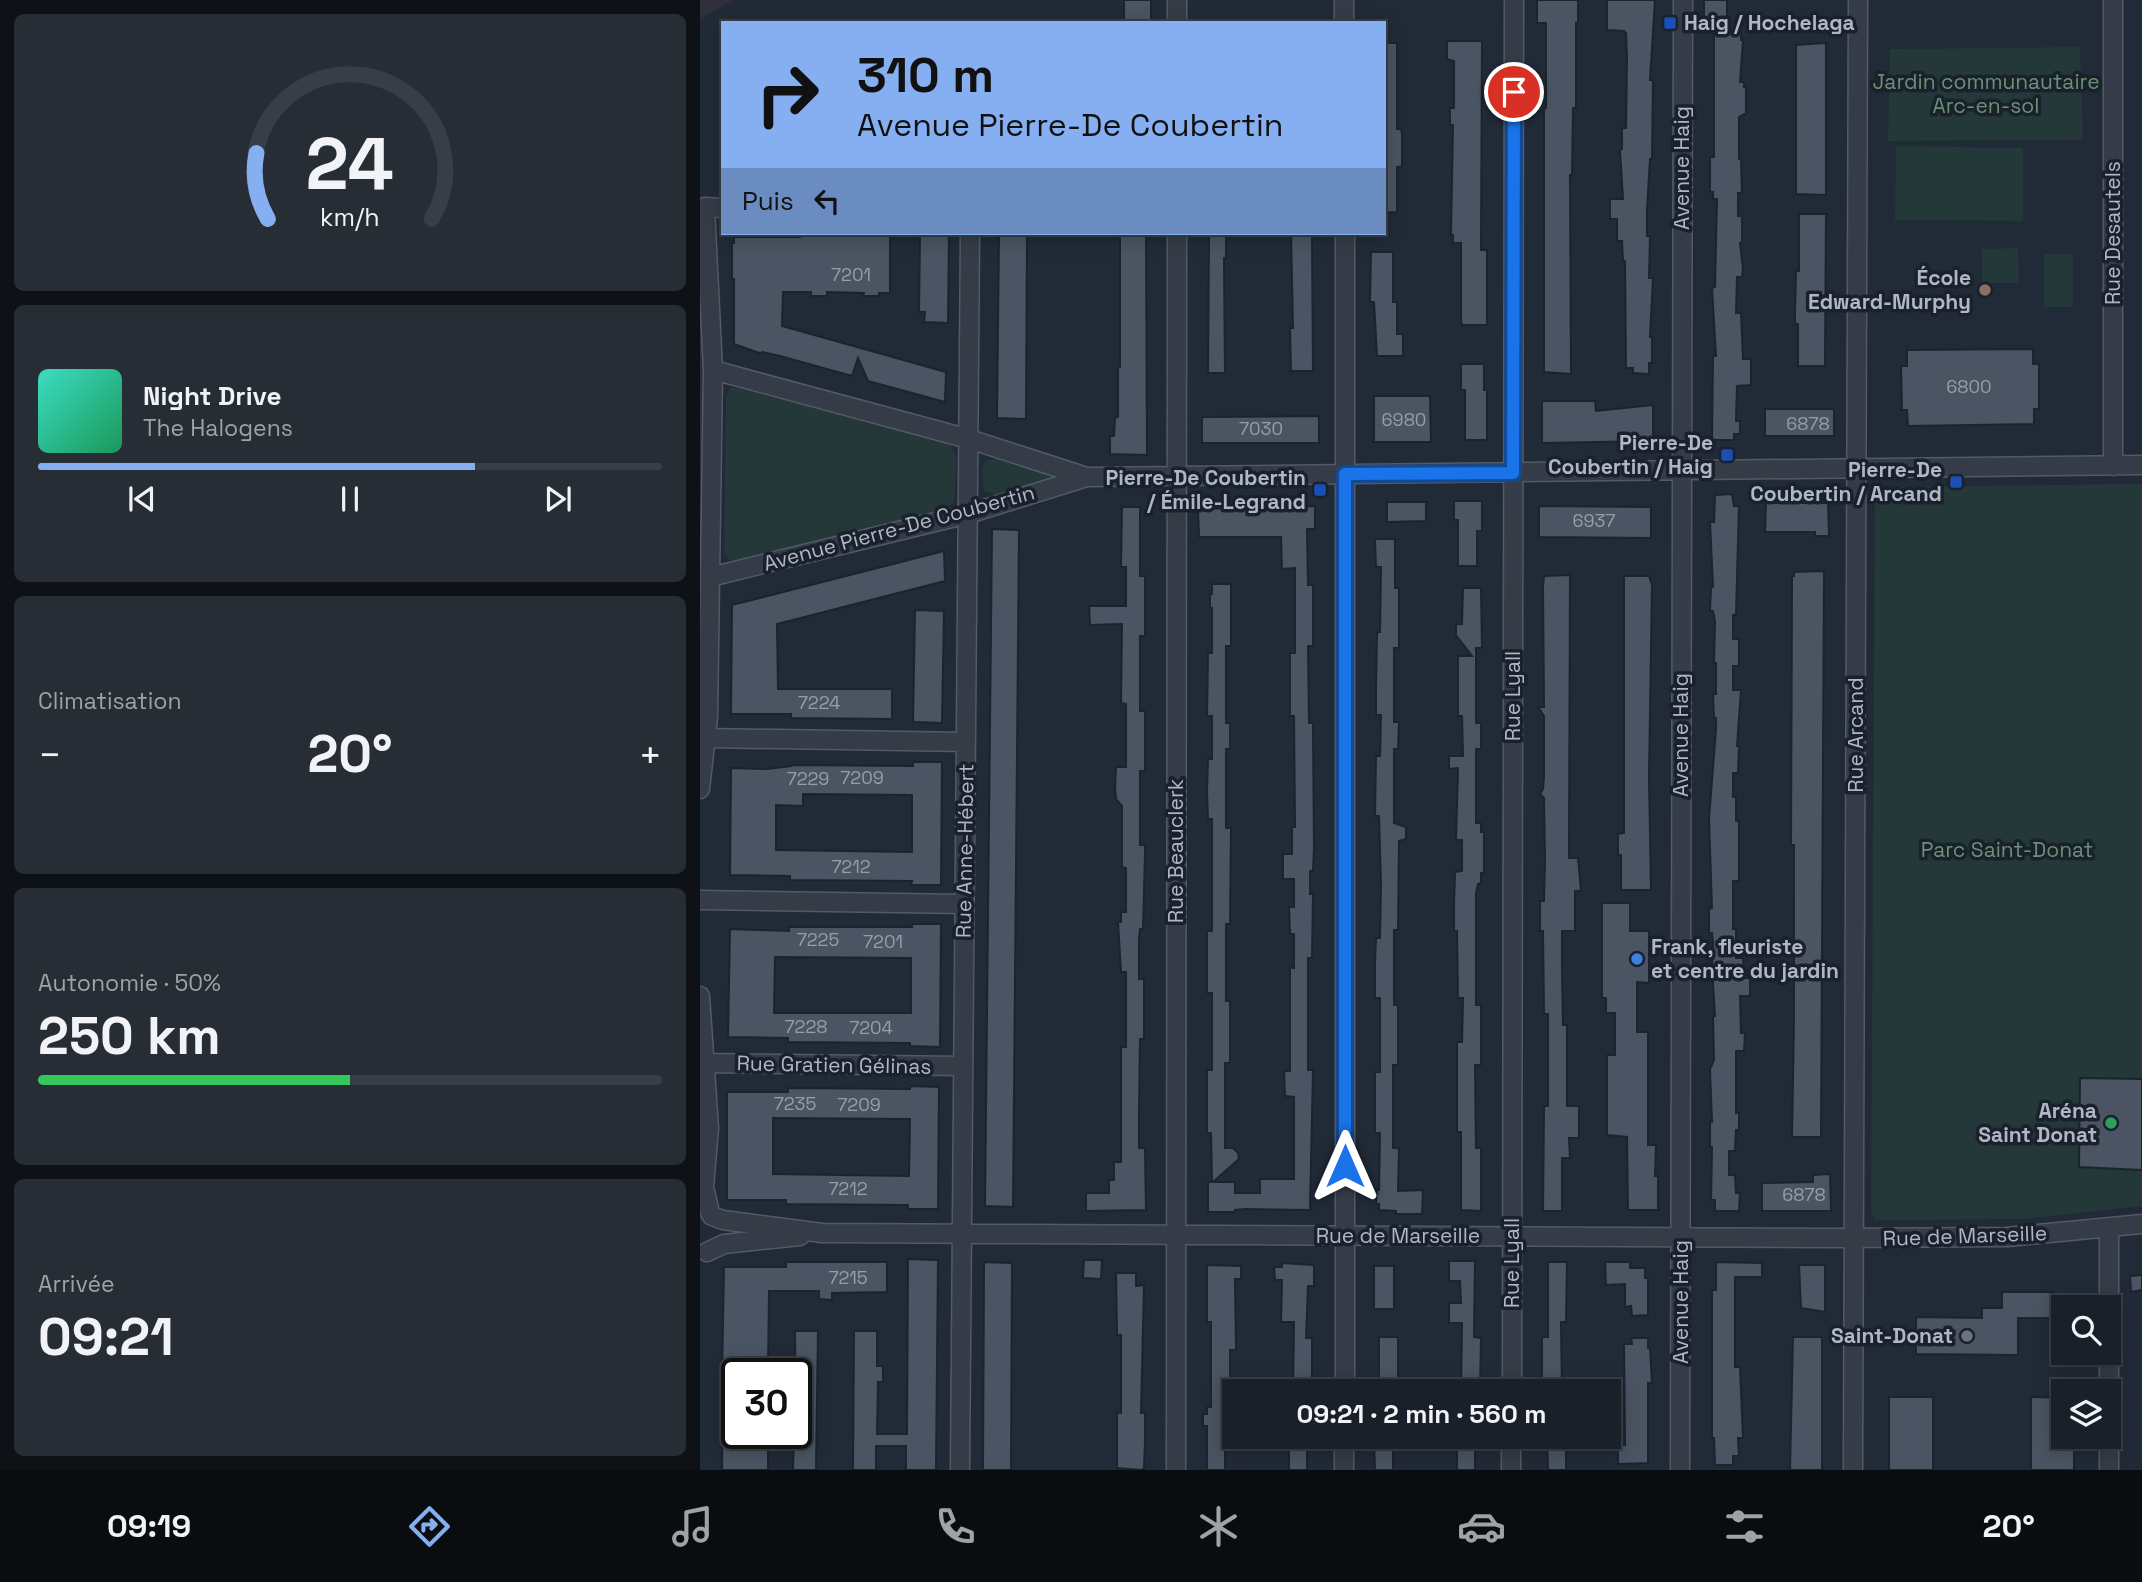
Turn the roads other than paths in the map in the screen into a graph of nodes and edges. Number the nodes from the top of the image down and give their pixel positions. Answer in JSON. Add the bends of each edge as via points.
{"nodes":[{"id":1,"x":1177,"y":0,"type":"edge"},
{"id":2,"x":1344,"y":0,"type":"edge"},
{"id":3,"x":1514,"y":0,"type":"edge"},
{"id":4,"x":1683,"y":0,"type":"edge"},
{"id":5,"x":1858,"y":0,"type":"edge"},
{"id":6,"x":2113,"y":0,"type":"edge"},
{"id":7,"x":1177,"y":21,"type":"edge"},
{"id":8,"x":1344,"y":21,"type":"edge"},
{"id":9,"x":714,"y":208,"type":"edge"},
{"id":10,"x":970,"y":235,"type":"edge"},
{"id":11,"x":1177,"y":235,"type":"edge"},
{"id":12,"x":1345,"y":235,"type":"edge"},
{"id":13,"x":713,"y":370,"type":"junction"},
{"id":14,"x":969,"y":439,"type":"junction"},
{"id":15,"x":2142,"y":465,"type":"edge"},
{"id":16,"x":2113,"y":466,"type":"junction"},
{"id":17,"x":1857,"y":469,"type":"junction"},
{"id":18,"x":1682,"y":471,"type":"junction"},
{"id":19,"x":1513,"y":473,"type":"junction"},
{"id":20,"x":1345,"y":474,"type":"junction"},
{"id":21,"x":1176,"y":476,"type":"junction"},
{"id":22,"x":1087,"y":477,"type":"junction"},
{"id":23,"x":968,"y":514,"type":"junction"},
{"id":24,"x":710,"y":577,"type":"junction"},
{"id":25,"x":706,"y":738,"type":"junction"},
{"id":26,"x":966,"y":742,"type":"junction"},
{"id":27,"x":700,"y":789,"type":"edge"},
{"id":28,"x":700,"y":900,"type":"edge"},
{"id":29,"x":964,"y":904,"type":"junction"},
{"id":30,"x":700,"y":996,"type":"edge"},
{"id":31,"x":705,"y":1063,"type":"junction"},
{"id":32,"x":962,"y":1066,"type":"junction"},
{"id":33,"x":705,"y":1088,"type":"junction"},
{"id":34,"x":700,"y":1116,"type":"edge"},
{"id":35,"x":708,"y":1212,"type":"edge"},
{"id":36,"x":2142,"y":1224,"type":"edge"},
{"id":37,"x":2109,"y":1227,"type":"junction"},
{"id":38,"x":822,"y":1233,"type":"junction"},
{"id":39,"x":963,"y":1233,"type":"junction"},
{"id":40,"x":1177,"y":1235,"type":"junction"},
{"id":41,"x":1512,"y":1235,"type":"junction"},
{"id":42,"x":1345,"y":1236,"type":"junction"},
{"id":43,"x":1681,"y":1236,"type":"junction"},
{"id":44,"x":1854,"y":1238,"type":"junction"},
{"id":45,"x":703,"y":1257,"type":"edge"},
{"id":46,"x":1345,"y":1379,"type":"edge"},
{"id":47,"x":1511,"y":1379,"type":"edge"},
{"id":48,"x":1344,"y":1449,"type":"edge"},
{"id":49,"x":1511,"y":1449,"type":"edge"},
{"id":50,"x":960,"y":1470,"type":"edge"},
{"id":51,"x":1176,"y":1470,"type":"edge"},
{"id":52,"x":1344,"y":1470,"type":"edge"},
{"id":53,"x":1511,"y":1470,"type":"edge"},
{"id":54,"x":1680,"y":1470,"type":"edge"},
{"id":55,"x":1853,"y":1470,"type":"edge"},
{"id":56,"x":2109,"y":1470,"type":"edge"}],
"edges":[{"from":1,"to":7,"type":"street"},
{"from":2,"to":8,"type":"street"},
{"from":3,"to":19,"type":"street","name":"Rue Lyall"},
{"from":4,"to":18,"type":"street","name":"Avenue Haig"},
{"from":5,"to":17,"type":"street","name":"Rue Arcand"},
{"from":6,"to":16,"type":"street","name":"Rue Desautels"},
{"from":9,"to":13,"type":"street"},
{"from":10,"to":14,"type":"street","name":"Rue Anne-Hébert"},
{"from":11,"to":21,"type":"street","name":"Rue Beauclerk"},
{"from":12,"to":20,"type":"street"},
{"from":13,"to":14,"type":"street","name":"Avenue Pierre-De Coubertin"},
{"from":13,"to":24,"type":"street"},
{"from":14,"to":22,"type":"street","name":"Avenue Pierre-De Coubertin"},
{"from":14,"to":23,"type":"street","name":"Rue Anne-Hébert"},
{"from":15,"to":16,"type":"street","name":"Avenue Pierre-De Coubertin"},
{"from":16,"to":17,"type":"street","name":"Avenue Pierre-De Coubertin"},
{"from":17,"to":18,"type":"street","name":"Avenue Pierre-De Coubertin"},
{"from":17,"to":44,"type":"street","name":"Rue Arcand"},
{"from":18,"to":19,"type":"street","name":"Avenue Pierre-De Coubertin"},
{"from":18,"to":43,"type":"street","name":"Avenue Haig"},
{"from":19,"to":20,"type":"street","name":"Avenue Pierre-De Coubertin"},
{"from":19,"to":41,"type":"street","name":"Rue Lyall"},
{"from":20,"to":21,"type":"street","name":"Avenue Pierre-De Coubertin"},
{"from":20,"to":42,"type":"street"},
{"from":21,"to":22,"type":"street","name":"Avenue Pierre-De Coubertin"},
{"from":21,"to":40,"type":"street","name":"Rue Beauclerk"},
{"from":22,"to":23,"type":"street","name":"Avenue Pierre-De Coubertin"},
{"from":23,"to":24,"type":"street","name":"Avenue Pierre-De Coubertin"},
{"from":23,"to":26,"type":"street","name":"Rue Anne-Hébert"},
{"from":24,"to":25,"type":"street"},
{"from":25,"to":26,"type":"street"},
{"from":25,"to":27,"type":"street"},
{"from":26,"to":29,"type":"street","name":"Rue Anne-Hébert"},
{"from":28,"to":29,"type":"street"},
{"from":29,"to":32,"type":"street","name":"Rue Anne-Hébert"},
{"from":30,"to":31,"type":"street"},
{"from":31,"to":32,"type":"street","name":"Rue Gratien Gélinas"},
{"from":31,"to":33,"type":"street"},
{"from":32,"to":39,"type":"street","name":"Rue Anne-Hébert"},
{"from":33,"to":34,"type":"street"},
{"from":33,"to":35,"type":"street"},
{"from":35,"to":38,"type":"street","name":"Rue de Marseille","via":[[723,1220]]},
{"from":35,"to":45,"type":"street","via":[[716,1226],[716,1238]]},
{"from":36,"to":37,"type":"street","name":"Rue de Marseille"},
{"from":37,"to":44,"type":"street","name":"Rue de Marseille","via":[[2007,1237]]},
{"from":37,"to":56,"type":"street"},
{"from":38,"to":39,"type":"street","name":"Rue de Marseille"},
{"from":38,"to":45,"type":"street","name":"Rue de Marseille","via":[[724,1244]]},
{"from":39,"to":40,"type":"street","name":"Rue de Marseille"},
{"from":39,"to":50,"type":"street","name":"Rue Anne-Hébert"},
{"from":40,"to":42,"type":"street","name":"Rue de Marseille"},
{"from":40,"to":51,"type":"street","name":"Rue Beauclerk"},
{"from":41,"to":42,"type":"street","name":"Rue de Marseille"},
{"from":41,"to":43,"type":"street","name":"Rue de Marseille"},
{"from":41,"to":47,"type":"street","name":"Rue Lyall"},
{"from":42,"to":46,"type":"street"},
{"from":43,"to":44,"type":"street","name":"Rue de Marseille"},
{"from":43,"to":54,"type":"street","name":"Avenue Haig"},
{"from":44,"to":55,"type":"street","name":"Rue Arcand"},
{"from":48,"to":52,"type":"street"},
{"from":49,"to":53,"type":"street"}]}
